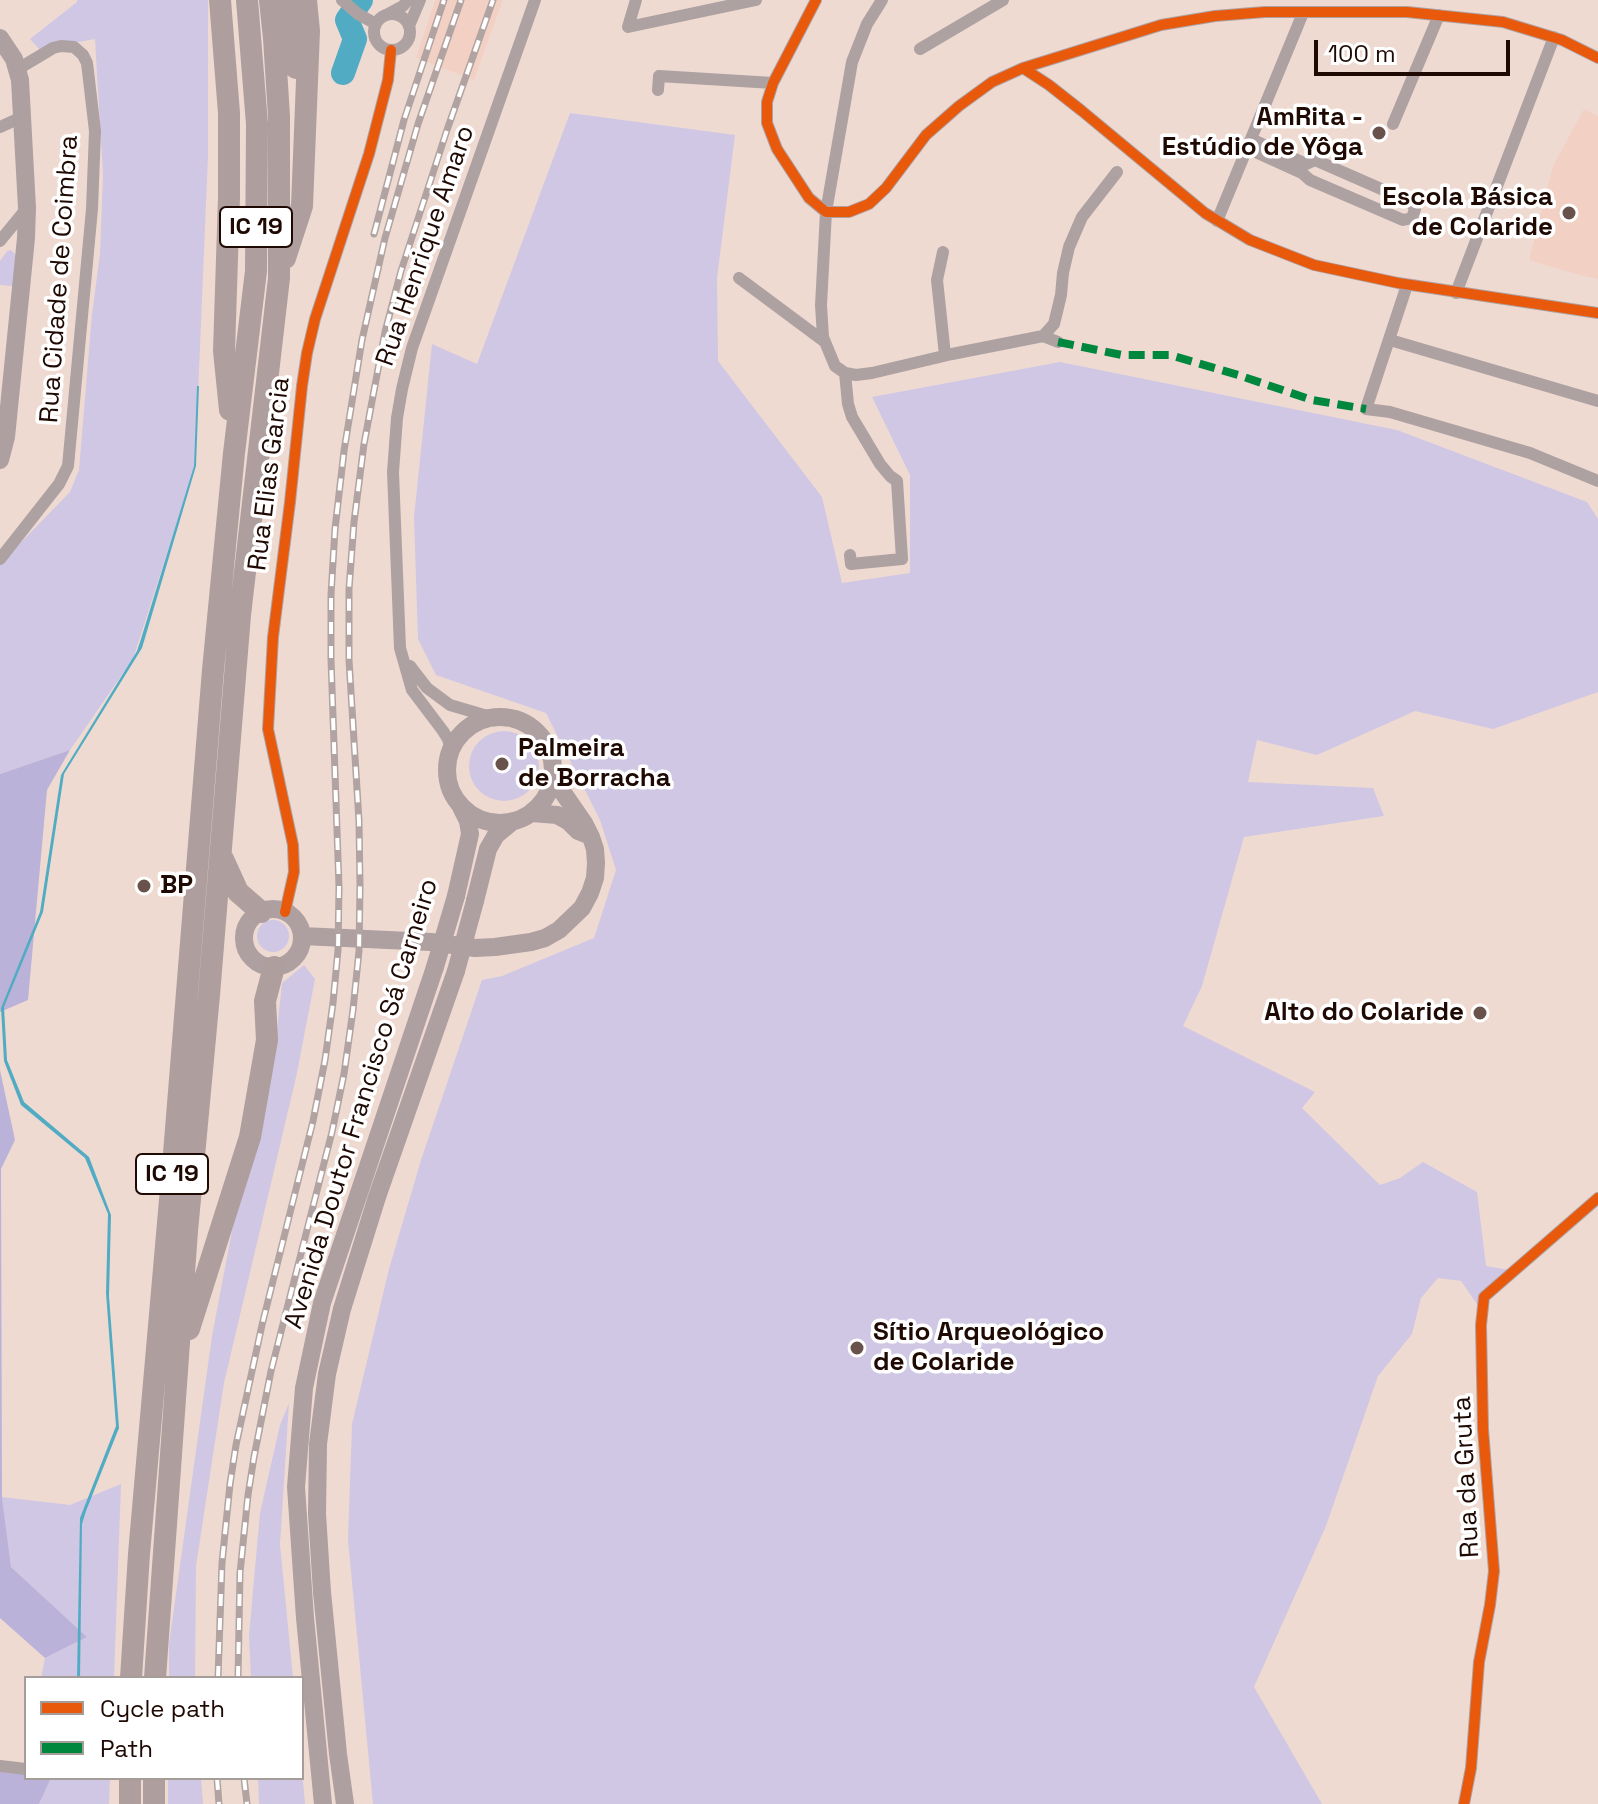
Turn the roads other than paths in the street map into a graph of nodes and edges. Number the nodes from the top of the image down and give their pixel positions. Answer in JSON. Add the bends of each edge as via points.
{"nodes":[{"id":1,"x":220,"y":0,"type":"edge"},
{"id":2,"x":247,"y":0,"type":"edge"},
{"id":3,"x":270,"y":0,"type":"edge"},
{"id":4,"x":289,"y":0,"type":"edge"},
{"id":5,"x":306,"y":0,"type":"edge"},
{"id":6,"x":342,"y":0,"type":"edge"},
{"id":7,"x":408,"y":0,"type":"edge"},
{"id":8,"x":420,"y":0,"type":"edge"},
{"id":9,"x":535,"y":0,"type":"edge"},
{"id":10,"x":636,"y":0,"type":"edge"},
{"id":11,"x":756,"y":0,"type":"edge"},
{"id":12,"x":816,"y":0,"type":"edge"},
{"id":13,"x":882,"y":0,"type":"edge"},
{"id":14,"x":1003,"y":0,"type":"edge"},
{"id":15,"x":1303,"y":13,"type":"junction"},
{"id":16,"x":1439,"y":15,"type":"junction"},
{"id":17,"x":377,"y":20,"type":"junction"},
{"id":18,"x":409,"y":26,"type":"junction"},
{"id":19,"x":1554,"y":37,"type":"junction"},
{"id":20,"x":0,"y":38,"type":"edge"},
{"id":21,"x":920,"y":49,"type":"dead end"},
{"id":22,"x":391,"y":50,"type":"junction"},
{"id":23,"x":1598,"y":58,"type":"edge"},
{"id":24,"x":1023,"y":68,"type":"junction"},
{"id":25,"x":18,"y":69,"type":"junction"},
{"id":26,"x":773,"y":83,"type":"junction"},
{"id":27,"x":658,"y":90,"type":"dead end"},
{"id":28,"x":22,"y":117,"type":"junction"},
{"id":29,"x":1393,"y":124,"type":"dead end"},
{"id":30,"x":0,"y":127,"type":"edge"},
{"id":31,"x":1249,"y":144,"type":"junction"},
{"id":32,"x":303,"y":149,"type":"junction"},
{"id":33,"x":1117,"y":172,"type":"dead end"},
{"id":34,"x":27,"y":208,"type":"junction"},
{"id":35,"x":826,"y":212,"type":"junction"},
{"id":36,"x":1217,"y":221,"type":"junction"},
{"id":37,"x":0,"y":241,"type":"edge"},
{"id":38,"x":943,"y":252,"type":"dead end"},
{"id":39,"x":279,"y":278,"type":"junction"},
{"id":40,"x":739,"y":278,"type":"dead end"},
{"id":41,"x":1407,"y":285,"type":"junction"},
{"id":42,"x":1456,"y":293,"type":"junction"},
{"id":43,"x":1598,"y":313,"type":"edge"},
{"id":44,"x":1043,"y":336,"type":"junction"},
{"id":45,"x":1390,"y":340,"type":"junction"},
{"id":46,"x":825,"y":342,"type":"junction"},
{"id":47,"x":1058,"y":342,"type":"dead end"},
{"id":48,"x":945,"y":355,"type":"junction"},
{"id":49,"x":845,"y":373,"type":"junction"},
{"id":50,"x":1598,"y":401,"type":"edge"},
{"id":51,"x":234,"y":453,"type":"junction"},
{"id":52,"x":0,"y":460,"type":"edge"},
{"id":53,"x":1598,"y":481,"type":"edge"},
{"id":54,"x":850,"y":555,"type":"dead end"},
{"id":55,"x":0,"y":559,"type":"edge"},
{"id":56,"x":403,"y":657,"type":"junction"},
{"id":57,"x":500,"y":717,"type":"junction"},
{"id":58,"x":451,"y":750,"type":"junction"},
{"id":59,"x":554,"y":773,"type":"junction"},
{"id":60,"x":460,"y":805,"type":"junction"},
{"id":61,"x":532,"y":813,"type":"junction"},
{"id":62,"x":513,"y":821,"type":"junction"},
{"id":63,"x":591,"y":837,"type":"junction"},
{"id":64,"x":221,"y":854,"type":"junction"},
{"id":65,"x":261,"y":912,"type":"junction"},
{"id":66,"x":285,"y":912,"type":"junction"},
{"id":67,"x":302,"y":936,"type":"junction"},
{"id":68,"x":274,"y":967,"type":"junction"},
{"id":69,"x":1598,"y":1198,"type":"edge"},
{"id":70,"x":178,"y":1365,"type":"junction"},
{"id":71,"x":131,"y":1676,"type":"edge"},
{"id":72,"x":155,"y":1676,"type":"edge"},
{"id":73,"x":0,"y":1766,"type":"edge"},
{"id":74,"x":24,"y":1769,"type":"edge"},
{"id":75,"x":130,"y":1780,"type":"edge"},
{"id":76,"x":154,"y":1780,"type":"edge"},
{"id":77,"x":130,"y":1804,"type":"edge"},
{"id":78,"x":154,"y":1804,"type":"edge"},
{"id":79,"x":323,"y":1804,"type":"edge"},
{"id":80,"x":345,"y":1804,"type":"edge"},
{"id":81,"x":1464,"y":1804,"type":"edge"}],
"edges":[{"from":1,"to":51,"type":"highway","via":[[229,113],[224,351]]},
{"from":2,"to":51,"type":"highway","number":"IC 19","via":[[257,124],[256,271]]},
{"from":3,"to":39,"type":"highway","number":"IC 19","via":[[279,116]]},
{"from":4,"to":32,"type":"highway"},
{"from":5,"to":32,"type":"highway"},
{"from":6,"to":17,"type":"street","via":[[358,14]]},
{"from":7,"to":17,"type":"street"},
{"from":8,"to":18,"type":"street"},
{"from":9,"to":56,"type":"street","name":"Rua Henrique Amaro","via":[[402,389],[393,472]]},
{"from":10,"to":11,"type":"street","via":[[628,27]]},
{"from":12,"to":26,"type":"street"},
{"from":13,"to":35,"type":"street","via":[[852,62]]},
{"from":14,"to":21,"type":"street"},
{"from":15,"to":16,"type":"street"},
{"from":15,"to":24,"type":"street","via":[[1215,16],[1161,25]]},
{"from":15,"to":31,"type":"street"},
{"from":16,"to":19,"type":"street","via":[[1503,22]]},
{"from":16,"to":29,"type":"street"},
{"from":17,"to":18,"type":"street","via":[[399,16]]},
{"from":17,"to":22,"type":"street","via":[[379,44]]},
{"from":18,"to":22,"type":"street","via":[[404,45]]},
{"from":19,"to":23,"type":"street"},
{"from":19,"to":42,"type":"street"},
{"from":20,"to":25,"type":"main road"},
{"from":22,"to":66,"type":"street","name":"Rua Elias Garcia","via":[[369,154],[315,319],[302,386],[273,637],[268,729],[293,845],[294,872]]},
{"from":24,"to":35,"type":"street","via":[[992,82],[926,135],[869,204],[849,212]]},
{"from":24,"to":36,"type":"street"},
{"from":25,"to":28,"type":"main road"},
{"from":25,"to":55,"type":"street","name":"Rua Cidade de Coimbra","via":[[61,46],[83,55],[95,131],[93,194],[68,466]]},
{"from":26,"to":27,"type":"street","via":[[659,76]]},
{"from":26,"to":35,"type":"street","via":[[767,123],[777,149],[809,198]]},
{"from":28,"to":30,"type":"street"},
{"from":28,"to":34,"type":"main road"},
{"from":31,"to":31,"type":"street","via":[[1310,180],[1403,220],[1412,218],[1411,202],[1315,160],[1306,164]]},
{"from":31,"to":36,"type":"street"},
{"from":32,"to":39,"type":"highway","via":[[302,206]]},
{"from":33,"to":44,"type":"street","via":[[1082,217],[1069,247],[1054,324]]},
{"from":34,"to":37,"type":"street"},
{"from":34,"to":52,"type":"main road"},
{"from":35,"to":46,"type":"street","via":[[821,305]]},
{"from":36,"to":41,"type":"street","via":[[1314,265]]},
{"from":38,"to":48,"type":"street","via":[[937,280]]},
{"from":39,"to":64,"type":"highway","number":"IC 19","via":[[240,615]]},
{"from":40,"to":46,"type":"street"},
{"from":41,"to":42,"type":"street"},
{"from":41,"to":45,"type":"street"},
{"from":42,"to":43,"type":"street"},
{"from":44,"to":47,"type":"street"},
{"from":44,"to":48,"type":"street"},
{"from":45,"to":50,"type":"street"},
{"from":45,"to":53,"type":"street","via":[[1366,409],[1530,453]]},
{"from":46,"to":49,"type":"street","via":[[835,366]]},
{"from":48,"to":49,"type":"street","via":[[872,373]]},
{"from":49,"to":54,"type":"street","via":[[852,417],[880,464],[897,481],[902,559],[851,564]]},
{"from":51,"to":71,"type":"highway","number":"IC 19"},
{"from":56,"to":57,"type":"street","via":[[438,698]]},
{"from":56,"to":58,"type":"street","name":"Rua Henrique Amaro","via":[[412,690]]},
{"from":57,"to":58,"type":"main road","via":[[470,726]]},
{"from":57,"to":59,"type":"main road","via":[[514,718],[539,733]]},
{"from":58,"to":60,"type":"main road","via":[[448,778]]},
{"from":59,"to":61,"type":"main road","via":[[547,795]]},
{"from":59,"to":63,"type":"main road"},
{"from":60,"to":62,"type":"main road","via":[[484,820]]},
{"from":60,"to":79,"type":"main road","name":"Avenida Doutor Francisco Sá Carneiro","bridge":true,"via":[[470,834],[456,896],[322,1303],[304,1388],[296,1487]]},
{"from":61,"to":62,"type":"main road"},
{"from":61,"to":63,"type":"main road","via":[[557,815]]},
{"from":62,"to":80,"type":"main road","name":"Avenida Doutor Francisco Sá Carneiro","bridge":true,"via":[[488,849],[456,971],[377,1197],[327,1374],[317,1514]]},
{"from":63,"to":67,"type":"main road","via":[[596,863],[590,893],[572,920],[545,938],[475,948]]},
{"from":64,"to":65,"type":"highway","via":[[238,892]]},
{"from":64,"to":70,"type":"highway","number":"IC 19"},
{"from":65,"to":66,"type":"main road"},
{"from":65,"to":68,"type":"main road","via":[[247,926],[245,945],[256,961]]},
{"from":66,"to":67,"type":"main road","via":[[297,921]]},
{"from":67,"to":68,"type":"main road","via":[[292,960]]},
{"from":68,"to":70,"type":"highway","via":[[265,1001],[267,1040],[250,1137]]},
{"from":69,"to":81,"type":"street","name":"Rua da Gruta","via":[[1484,1297],[1483,1429],[1494,1571]]},
{"from":70,"to":72,"type":"highway","number":"IC 19"},
{"from":73,"to":74,"type":"street"},
{"from":75,"to":77,"type":"highway"},
{"from":76,"to":78,"type":"highway"}]}
